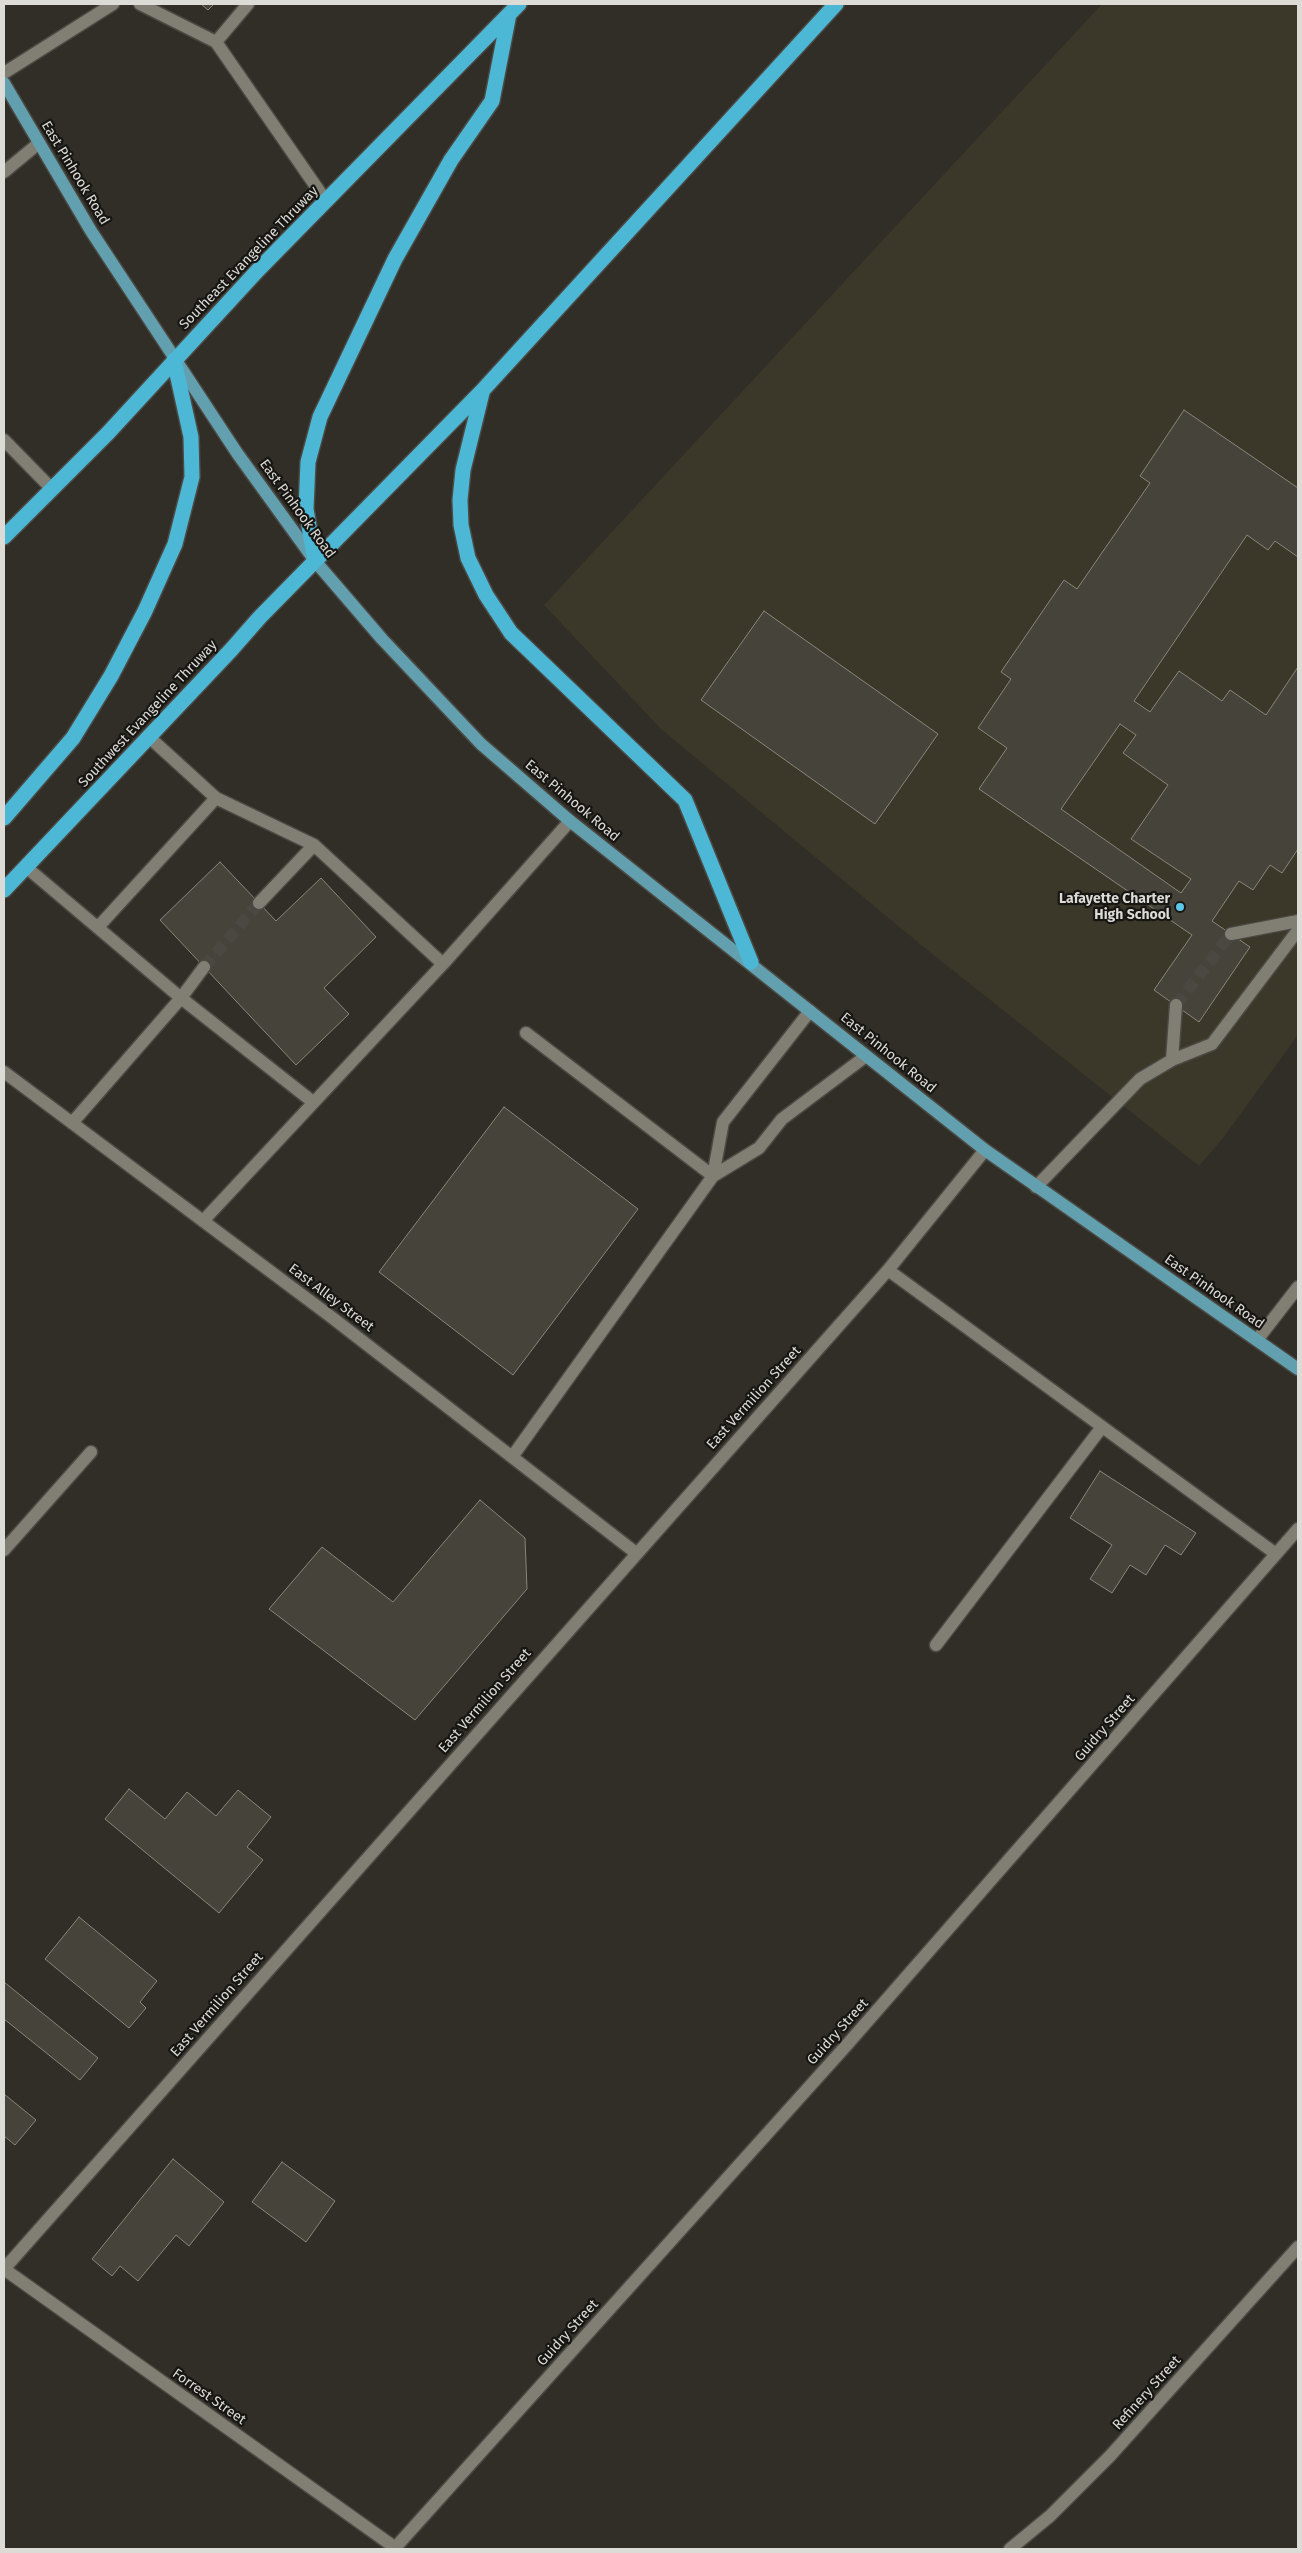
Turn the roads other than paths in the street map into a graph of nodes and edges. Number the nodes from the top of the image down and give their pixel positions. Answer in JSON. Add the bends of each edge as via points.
{"nodes":[{"id":1,"x":113,"y":4,"type":"edge"},
{"id":2,"x":140,"y":4,"type":"edge"},
{"id":3,"x":248,"y":4,"type":"edge"},
{"id":4,"x":836,"y":4,"type":"edge"},
{"id":5,"x":514,"y":9,"type":"edge"},
{"id":6,"x":216,"y":42,"type":"junction"},
{"id":7,"x":4,"y":73,"type":"edge"},
{"id":8,"x":4,"y":83,"type":"edge"},
{"id":9,"x":39,"y":143,"type":"junction"},
{"id":10,"x":4,"y":172,"type":"edge"},
{"id":11,"x":326,"y":201,"type":"junction"},
{"id":12,"x":174,"y":360,"type":"junction"},
{"id":13,"x":482,"y":391,"type":"junction"},
{"id":14,"x":4,"y":440,"type":"edge"},
{"id":15,"x":52,"y":489,"type":"junction"},
{"id":16,"x":4,"y":537,"type":"edge"},
{"id":17,"x":315,"y":561,"type":"junction"},
{"id":18,"x":149,"y":737,"type":"junction"},
{"id":19,"x":216,"y":798,"type":"junction"},
{"id":20,"x":4,"y":818,"type":"edge"},
{"id":21,"x":570,"y":821,"type":"junction"},
{"id":22,"x":314,"y":845,"type":"junction"},
{"id":23,"x":26,"y":867,"type":"junction"},
{"id":24,"x":4,"y":890,"type":"edge"},
{"id":25,"x":259,"y":903,"type":"tunnel mouth"},
{"id":26,"x":1298,"y":921,"type":"edge"},
{"id":27,"x":99,"y":926,"type":"junction"},
{"id":28,"x":1298,"y":930,"type":"edge"},
{"id":29,"x":1231,"y":934,"type":"tunnel mouth"},
{"id":30,"x":751,"y":962,"type":"junction"},
{"id":31,"x":443,"y":964,"type":"junction"},
{"id":32,"x":204,"y":967,"type":"tunnel mouth"},
{"id":33,"x":181,"y":998,"type":"junction"},
{"id":34,"x":1176,"y":1006,"type":"tunnel mouth"},
{"id":35,"x":810,"y":1011,"type":"junction"},
{"id":36,"x":526,"y":1033,"type":"dead end"},
{"id":37,"x":866,"y":1056,"type":"junction"},
{"id":38,"x":1172,"y":1060,"type":"junction"},
{"id":39,"x":4,"y":1072,"type":"edge"},
{"id":40,"x":313,"y":1102,"type":"junction"},
{"id":41,"x":72,"y":1123,"type":"junction"},
{"id":42,"x":985,"y":1150,"type":"junction"},
{"id":43,"x":713,"y":1176,"type":"junction"},
{"id":44,"x":1036,"y":1187,"type":"junction"},
{"id":45,"x":203,"y":1221,"type":"junction"},
{"id":46,"x":888,"y":1270,"type":"junction"},
{"id":47,"x":1298,"y":1288,"type":"edge"},
{"id":48,"x":1257,"y":1340,"type":"junction"},
{"id":49,"x":1298,"y":1370,"type":"edge"},
{"id":50,"x":1102,"y":1427,"type":"junction"},
{"id":51,"x":91,"y":1452,"type":"dead end"},
{"id":52,"x":512,"y":1457,"type":"junction"},
{"id":53,"x":1298,"y":1529,"type":"edge"},
{"id":54,"x":4,"y":1550,"type":"edge"},
{"id":55,"x":636,"y":1553,"type":"junction"},
{"id":56,"x":1276,"y":1554,"type":"junction"},
{"id":57,"x":936,"y":1645,"type":"dead end"},
{"id":58,"x":1298,"y":2247,"type":"edge"},
{"id":59,"x":4,"y":2269,"type":"edge"},
{"id":60,"x":396,"y":2549,"type":"edge"},
{"id":61,"x":1010,"y":2549,"type":"edge"}],
"edges":[{"from":1,"to":7,"type":"street"},
{"from":2,"to":6,"type":"street"},
{"from":3,"to":6,"type":"street"},
{"from":4,"to":13,"type":"highway","name":"Southwest Evangeline Thruway"},
{"from":5,"to":11,"type":"highway","name":"Southeast Evangeline Thruway"},
{"from":5,"to":17,"type":"highway","via":[[492,101],[451,160],[395,259],[320,417],[308,462],[306,509]]},
{"from":6,"to":11,"type":"street"},
{"from":8,"to":9,"type":"main road","name":"East Pinhook Road"},
{"from":9,"to":10,"type":"street"},
{"from":9,"to":12,"type":"main road","name":"East Pinhook Road"},
{"from":11,"to":12,"type":"highway","name":"Southeast Evangeline Thruway"},
{"from":12,"to":15,"type":"highway","name":"Southeast Evangeline Thruway"},
{"from":12,"to":17,"type":"main road","name":"East Pinhook Road"},
{"from":12,"to":20,"type":"highway","via":[[191,437],[192,477],[175,544],[124,652],[73,738]]},
{"from":13,"to":17,"type":"highway","name":"Southwest Evangeline Thruway"},
{"from":13,"to":30,"type":"highway","via":[[463,470],[460,500],[460,525],[468,558],[511,633],[684,800]]},
{"from":14,"to":15,"type":"street"},
{"from":15,"to":16,"type":"highway","name":"Southeast Evangeline Thruway"},
{"from":17,"to":18,"type":"highway","name":"Southwest Evangeline Thruway"},
{"from":17,"to":21,"type":"main road","name":"East Pinhook Road","via":[[382,639],[481,744]]},
{"from":18,"to":19,"type":"street"},
{"from":18,"to":23,"type":"highway","name":"Southwest Evangeline Thruway"},
{"from":19,"to":22,"type":"street"},
{"from":19,"to":27,"type":"street"},
{"from":21,"to":30,"type":"main road","name":"East Pinhook Road"},
{"from":21,"to":31,"type":"street"},
{"from":22,"to":25,"type":"street"},
{"from":22,"to":31,"type":"street"},
{"from":23,"to":24,"type":"highway","name":"Southwest Evangeline Thruway"},
{"from":23,"to":27,"type":"street"},
{"from":26,"to":29,"type":"street"},
{"from":27,"to":33,"type":"street"},
{"from":28,"to":38,"type":"street","via":[[1212,1044]]},
{"from":30,"to":35,"type":"main road","name":"East Pinhook Road"},
{"from":31,"to":40,"type":"street"},
{"from":32,"to":33,"type":"street"},
{"from":33,"to":40,"type":"street"},
{"from":33,"to":41,"type":"street"},
{"from":34,"to":38,"type":"street"},
{"from":35,"to":37,"type":"main road","name":"East Pinhook Road"},
{"from":35,"to":43,"type":"street","via":[[723,1122]]},
{"from":36,"to":43,"type":"street"},
{"from":37,"to":42,"type":"main road","name":"East Pinhook Road"},
{"from":37,"to":43,"type":"street","via":[[782,1119],[758,1148]]},
{"from":38,"to":44,"type":"street","via":[[1140,1079]]},
{"from":39,"to":41,"type":"street","name":"East Alley Street"},
{"from":40,"to":45,"type":"street"},
{"from":41,"to":45,"type":"street","name":"East Alley Street"},
{"from":42,"to":44,"type":"main road","name":"East Pinhook Road"},
{"from":42,"to":46,"type":"street","name":"East Vermilion Street"},
{"from":43,"to":52,"type":"street"},
{"from":44,"to":48,"type":"main road","name":"East Pinhook Road"},
{"from":45,"to":52,"type":"street","name":"East Alley Street"},
{"from":46,"to":50,"type":"street"},
{"from":46,"to":55,"type":"street","name":"East Vermilion Street"},
{"from":47,"to":48,"type":"street"},
{"from":48,"to":49,"type":"main road","name":"East Pinhook Road"},
{"from":50,"to":56,"type":"street"},
{"from":50,"to":57,"type":"street"},
{"from":51,"to":54,"type":"street"},
{"from":52,"to":55,"type":"street","name":"East Alley Street"},
{"from":53,"to":56,"type":"street","name":"Guidry Street"},
{"from":55,"to":59,"type":"street","name":"East Vermilion Street"},
{"from":56,"to":60,"type":"street","name":"Guidry Street","via":[[845,2048]]},
{"from":58,"to":61,"type":"street","name":"Refinery Street","via":[[1110,2456],[1050,2516]]},
{"from":59,"to":60,"type":"street","name":"Forrest Street"}]}
